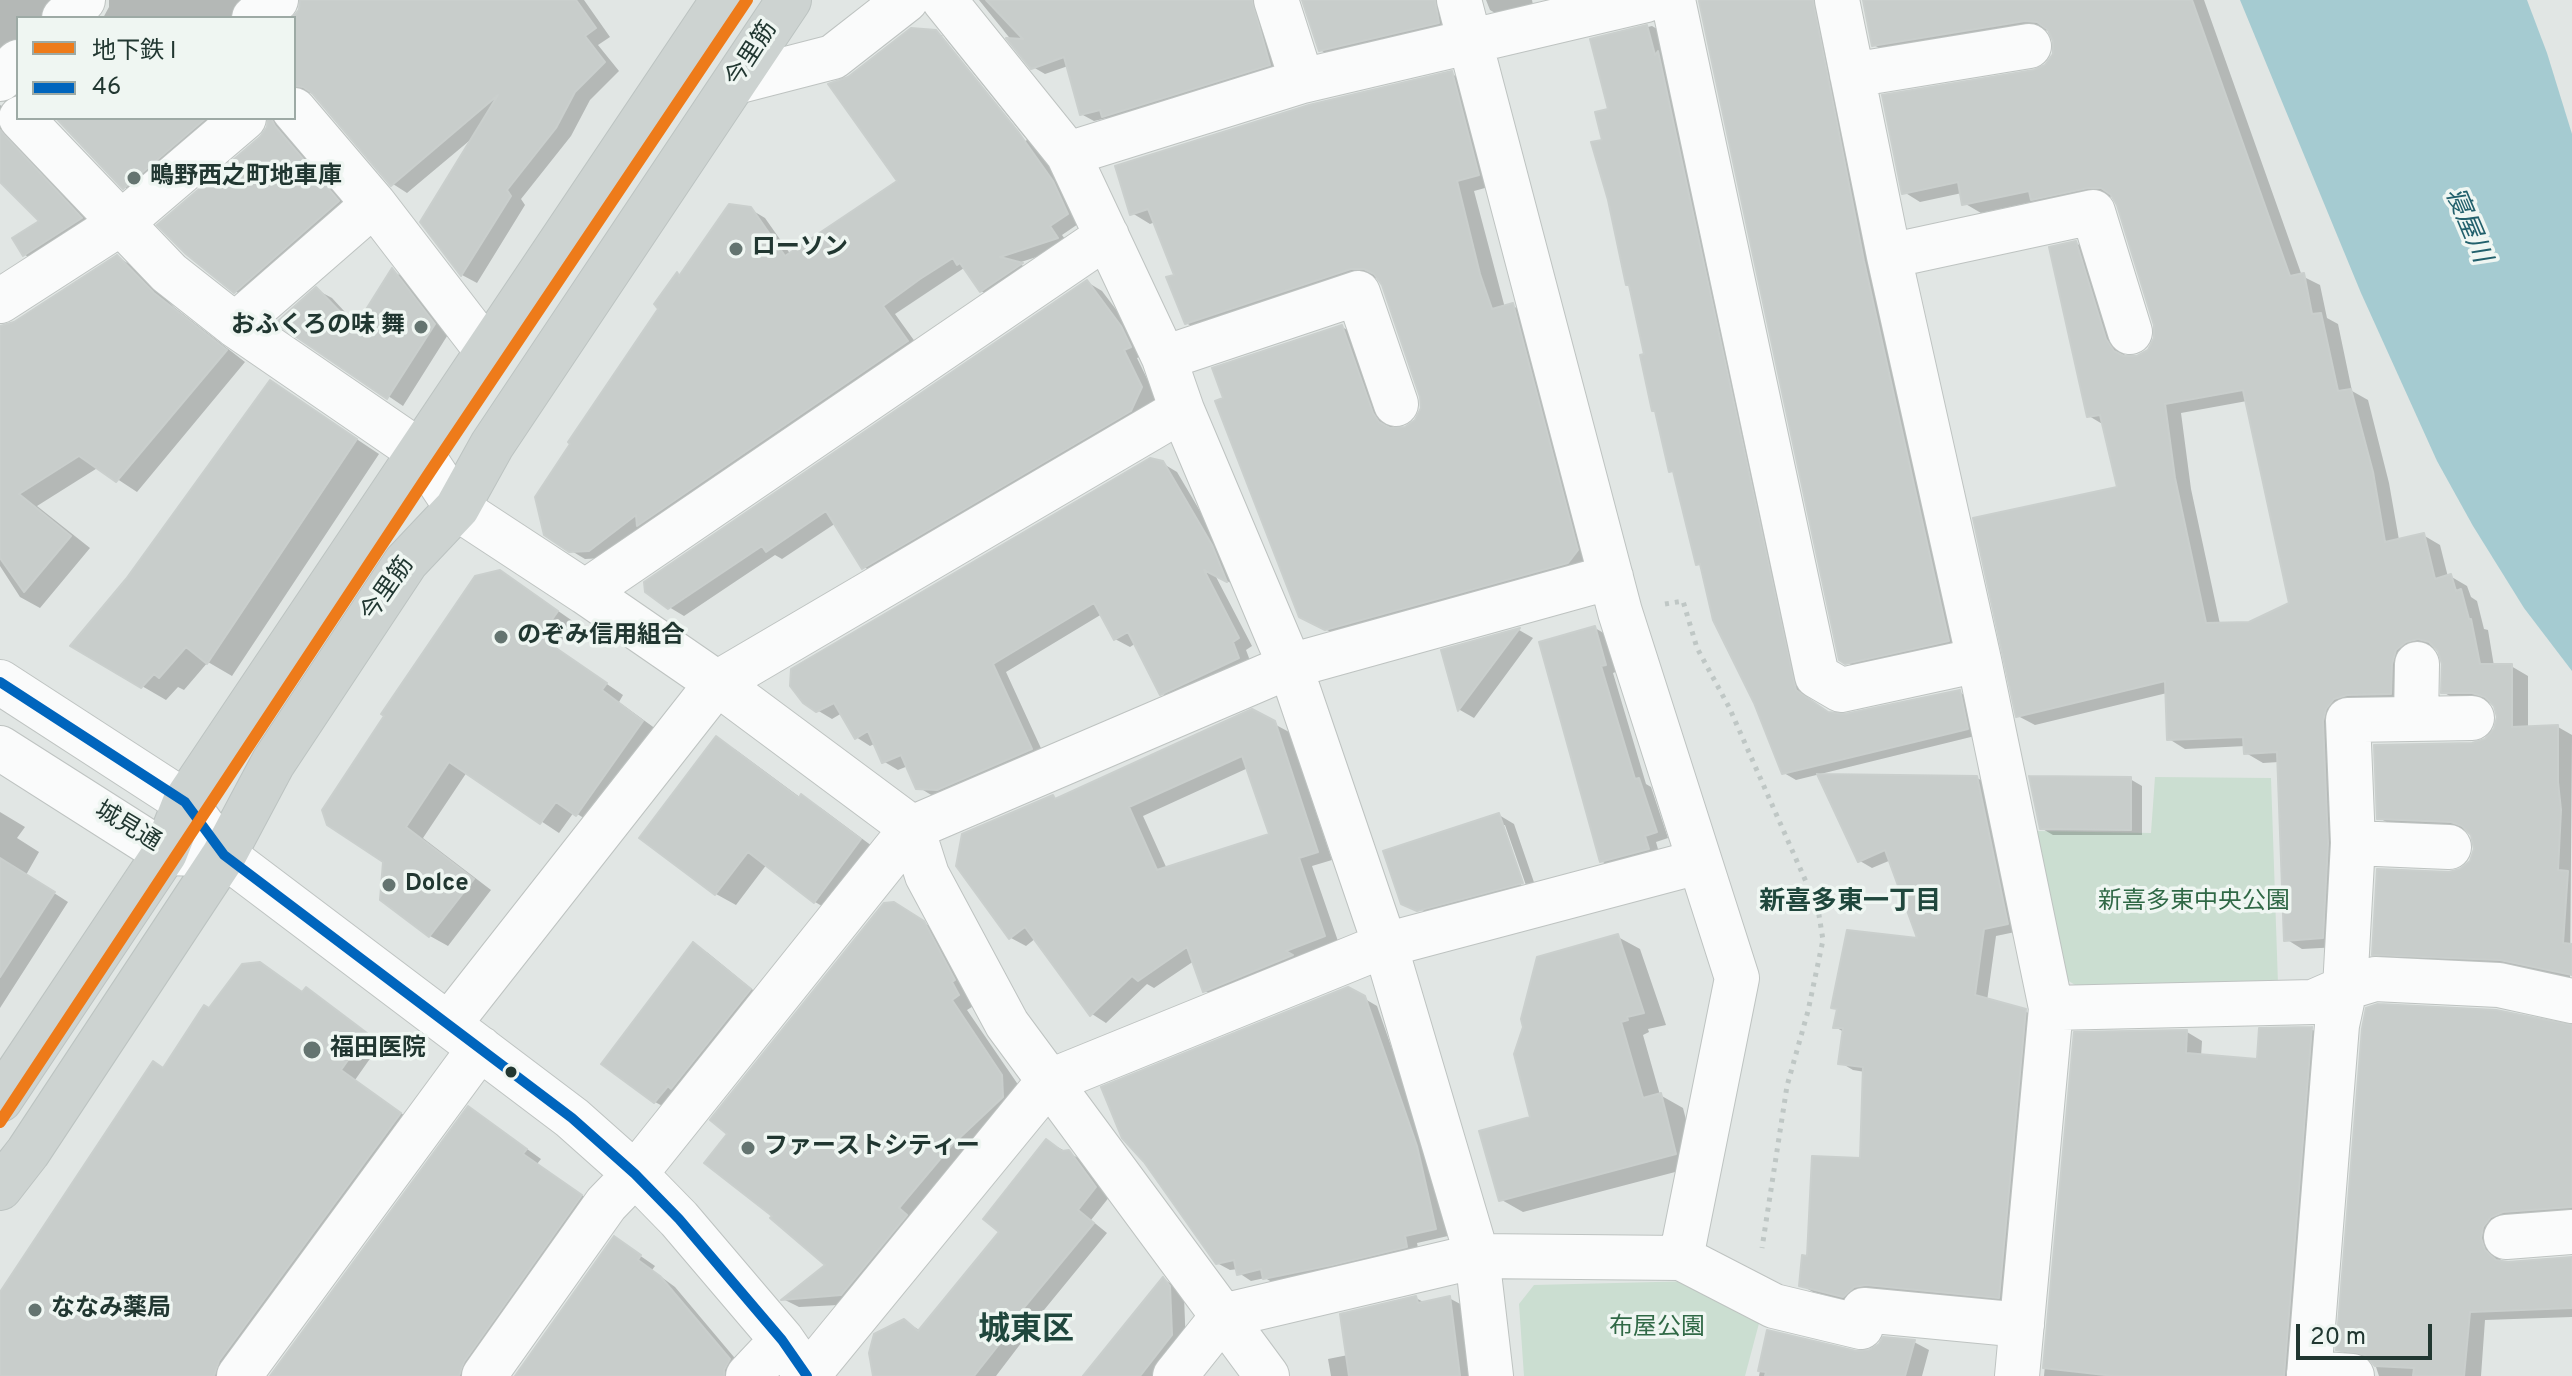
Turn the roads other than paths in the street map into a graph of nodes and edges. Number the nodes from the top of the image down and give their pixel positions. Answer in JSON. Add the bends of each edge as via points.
{"nodes":[{"id":1,"x":83,"y":0,"type":"edge"},
{"id":2,"x":276,"y":0,"type":"edge"},
{"id":3,"x":723,"y":0,"type":"edge"},
{"id":4,"x":789,"y":0,"type":"edge"},
{"id":5,"x":906,"y":0,"type":"edge"},
{"id":6,"x":944,"y":0,"type":"edge"},
{"id":7,"x":1276,"y":0,"type":"edge"},
{"id":8,"x":1459,"y":0,"type":"edge"},
{"id":9,"x":1646,"y":0,"type":"edge"},
{"id":10,"x":1673,"y":0,"type":"edge"},
{"id":11,"x":1837,"y":0,"type":"edge"},
{"id":12,"x":66,"y":16,"type":"edge"},
{"id":13,"x":256,"y":16,"type":"edge"},
{"id":14,"x":1470,"y":42,"type":"junction"},
{"id":15,"x":2029,"y":46,"type":"dead end"},
{"id":16,"x":16,"y":64,"type":"edge"},
{"id":17,"x":1852,"y":75,"type":"junction"},
{"id":18,"x":0,"y":79,"type":"edge"},
{"id":19,"x":1302,"y":81,"type":"junction"},
{"id":20,"x":736,"y":82,"type":"junction"},
{"id":21,"x":0,"y":96,"type":"edge"},
{"id":22,"x":16,"y":112,"type":"edge"},
{"id":23,"x":296,"y":112,"type":"edge"},
{"id":24,"x":24,"y":120,"type":"edge"},
{"id":25,"x":242,"y":120,"type":"edge"},
{"id":26,"x":1068,"y":154,"type":"junction"},
{"id":27,"x":374,"y":204,"type":"junction"},
{"id":28,"x":121,"y":223,"type":"junction"},
{"id":29,"x":1107,"y":236,"type":"junction"},
{"id":30,"x":1889,"y":256,"type":"junction"},
{"id":31,"x":0,"y":301,"type":"edge"},
{"id":32,"x":235,"y":325,"type":"junction"},
{"id":33,"x":2130,"y":332,"type":"dead end"},
{"id":34,"x":487,"y":351,"type":"junction"},
{"id":35,"x":1164,"y":358,"type":"junction"},
{"id":36,"x":1396,"y":404,"type":"dead end"},
{"id":37,"x":1182,"y":410,"type":"junction"},
{"id":38,"x":420,"y":452,"type":"junction"},
{"id":39,"x":457,"y":508,"type":"junction"},
{"id":40,"x":1611,"y":577,"type":"junction"},
{"id":41,"x":585,"y":592,"type":"junction"},
{"id":42,"x":1979,"y":660,"type":"junction"},
{"id":43,"x":2417,"y":664,"type":"dead end"},
{"id":44,"x":1290,"y":666,"type":"junction"},
{"id":45,"x":0,"y":682,"type":"edge"},
{"id":46,"x":717,"y":683,"type":"junction"},
{"id":47,"x":2472,"y":718,"type":"dead end"},
{"id":48,"x":2416,"y":719,"type":"junction"},
{"id":49,"x":0,"y":748,"type":"edge"},
{"id":50,"x":185,"y":802,"type":"junction"},
{"id":51,"x":912,"y":828,"type":"junction"},
{"id":52,"x":2353,"y":843,"type":"junction"},
{"id":53,"x":2449,"y":847,"type":"dead end"},
{"id":54,"x":165,"y":853,"type":"junction"},
{"id":55,"x":224,"y":855,"type":"junction"},
{"id":56,"x":1698,"y":862,"type":"junction"},
{"id":57,"x":1385,"y":945,"type":"junction"},
{"id":58,"x":2345,"y":988,"type":"junction"},
{"id":59,"x":2572,"y":1001,"type":"edge"},
{"id":60,"x":2051,"y":1008,"type":"junction"},
{"id":61,"x":464,"y":1036,"type":"junction"},
{"id":62,"x":1048,"y":1082,"type":"junction"},
{"id":63,"x":0,"y":1100,"type":"edge"},
{"id":64,"x":635,"y":1174,"type":"junction"},
{"id":65,"x":0,"y":1188,"type":"edge"},
{"id":66,"x":2572,"y":1232,"type":"edge"},
{"id":67,"x":2506,"y":1237,"type":"dead end"},
{"id":68,"x":1477,"y":1256,"type":"junction"},
{"id":69,"x":1681,"y":1258,"type":"junction"},
{"id":70,"x":1223,"y":1316,"type":"junction"},
{"id":71,"x":2022,"y":1325,"type":"junction"},
{"id":72,"x":782,"y":1340,"type":"junction"},
{"id":73,"x":2309,"y":1374,"type":"edge"},
{"id":74,"x":239,"y":1376,"type":"edge"},
{"id":75,"x":484,"y":1376,"type":"edge"},
{"id":76,"x":748,"y":1376,"type":"edge"},
{"id":77,"x":807,"y":1376,"type":"edge"},
{"id":78,"x":1175,"y":1376,"type":"edge"},
{"id":79,"x":1267,"y":1376,"type":"edge"},
{"id":80,"x":1491,"y":1376,"type":"edge"},
{"id":81,"x":2017,"y":1376,"type":"edge"},
{"id":82,"x":2352,"y":1376,"type":"edge"}],
"edges":[{"from":1,"to":12,"type":"street"},
{"from":2,"to":13,"type":"street"},
{"from":3,"to":34,"type":"main road"},
{"from":4,"to":20,"type":"main road","name":"今里筋"},
{"from":5,"to":20,"type":"street","via":[[833,57]]},
{"from":6,"to":26,"type":"street"},
{"from":7,"to":19,"type":"street"},
{"from":8,"to":14,"type":"street"},
{"from":9,"to":14,"type":"street"},
{"from":10,"to":42,"type":"street","via":[[1817,676],[1841,690]]},
{"from":11,"to":17,"type":"street"},
{"from":14,"to":19,"type":"street"},
{"from":14,"to":40,"type":"street"},
{"from":15,"to":17,"type":"street"},
{"from":16,"to":18,"type":"street"},
{"from":17,"to":30,"type":"street"},
{"from":19,"to":26,"type":"street"},
{"from":20,"to":39,"type":"main road","name":"今里筋","via":[[492,445]]},
{"from":21,"to":22,"type":"street"},
{"from":23,"to":27,"type":"street"},
{"from":24,"to":28,"type":"street"},
{"from":25,"to":28,"type":"street"},
{"from":26,"to":29,"type":"street"},
{"from":27,"to":32,"type":"street"},
{"from":27,"to":34,"type":"street"},
{"from":28,"to":31,"type":"street"},
{"from":28,"to":32,"type":"street","via":[[169,273]]},
{"from":29,"to":35,"type":"street"},
{"from":29,"to":41,"type":"street"},
{"from":30,"to":33,"type":"street","via":[[2093,212]]},
{"from":30,"to":42,"type":"street"},
{"from":32,"to":38,"type":"street"},
{"from":34,"to":38,"type":"main road"},
{"from":35,"to":36,"type":"street","via":[[1358,293]]},
{"from":35,"to":37,"type":"street"},
{"from":37,"to":44,"type":"street"},
{"from":37,"to":46,"type":"street"},
{"from":38,"to":39,"type":"street"},
{"from":38,"to":50,"type":"main road"},
{"from":39,"to":41,"type":"street"},
{"from":39,"to":55,"type":"main road","name":"今里筋","via":[[406,562],[273,763]]},
{"from":40,"to":44,"type":"street"},
{"from":40,"to":56,"type":"street"},
{"from":41,"to":46,"type":"street"},
{"from":42,"to":60,"type":"street"},
{"from":43,"to":48,"type":"street"},
{"from":44,"to":51,"type":"street"},
{"from":44,"to":57,"type":"street"},
{"from":45,"to":50,"type":"street","name":"城見通"},
{"from":46,"to":51,"type":"street"},
{"from":46,"to":61,"type":"street"},
{"from":47,"to":48,"type":"street"},
{"from":48,"to":52,"type":"street","via":[[2348,720]]},
{"from":49,"to":54,"type":"street","name":"城見通"},
{"from":50,"to":54,"type":"main road"},
{"from":50,"to":55,"type":"street","name":"城見通"},
{"from":51,"to":62,"type":"street","via":[[927,875],[1007,1024]]},
{"from":51,"to":64,"type":"street"},
{"from":52,"to":53,"type":"street"},
{"from":52,"to":58,"type":"street"},
{"from":54,"to":55,"type":"street","name":"城見通"},
{"from":54,"to":63,"type":"main road"},
{"from":55,"to":61,"type":"street"},
{"from":55,"to":65,"type":"main road","name":"今里筋"},
{"from":56,"to":57,"type":"street"},
{"from":56,"to":69,"type":"street","via":[[1737,978]]},
{"from":57,"to":62,"type":"street"},
{"from":57,"to":68,"type":"street"},
{"from":58,"to":59,"type":"street","via":[[2375,979],[2465,982]]},
{"from":58,"to":60,"type":"street","via":[[2313,1002]]},
{"from":58,"to":73,"type":"street","via":[[2337,1025]]},
{"from":60,"to":71,"type":"street"},
{"from":61,"to":64,"type":"street","via":[[572,1118]]},
{"from":61,"to":74,"type":"street"},
{"from":62,"to":70,"type":"street"},
{"from":62,"to":77,"type":"street"},
{"from":64,"to":72,"type":"street"},
{"from":64,"to":75,"type":"street","via":[[606,1204]]},
{"from":66,"to":67,"type":"street"},
{"from":68,"to":69,"type":"street"},
{"from":68,"to":70,"type":"street"},
{"from":68,"to":80,"type":"street"},
{"from":69,"to":71,"type":"street","via":[[1774,1306],[1861,1327],[1864,1310]]},
{"from":70,"to":78,"type":"street"},
{"from":70,"to":79,"type":"street"},
{"from":71,"to":81,"type":"street"},
{"from":72,"to":76,"type":"street"},
{"from":72,"to":77,"type":"street"},
{"from":73,"to":82,"type":"street"}]}
